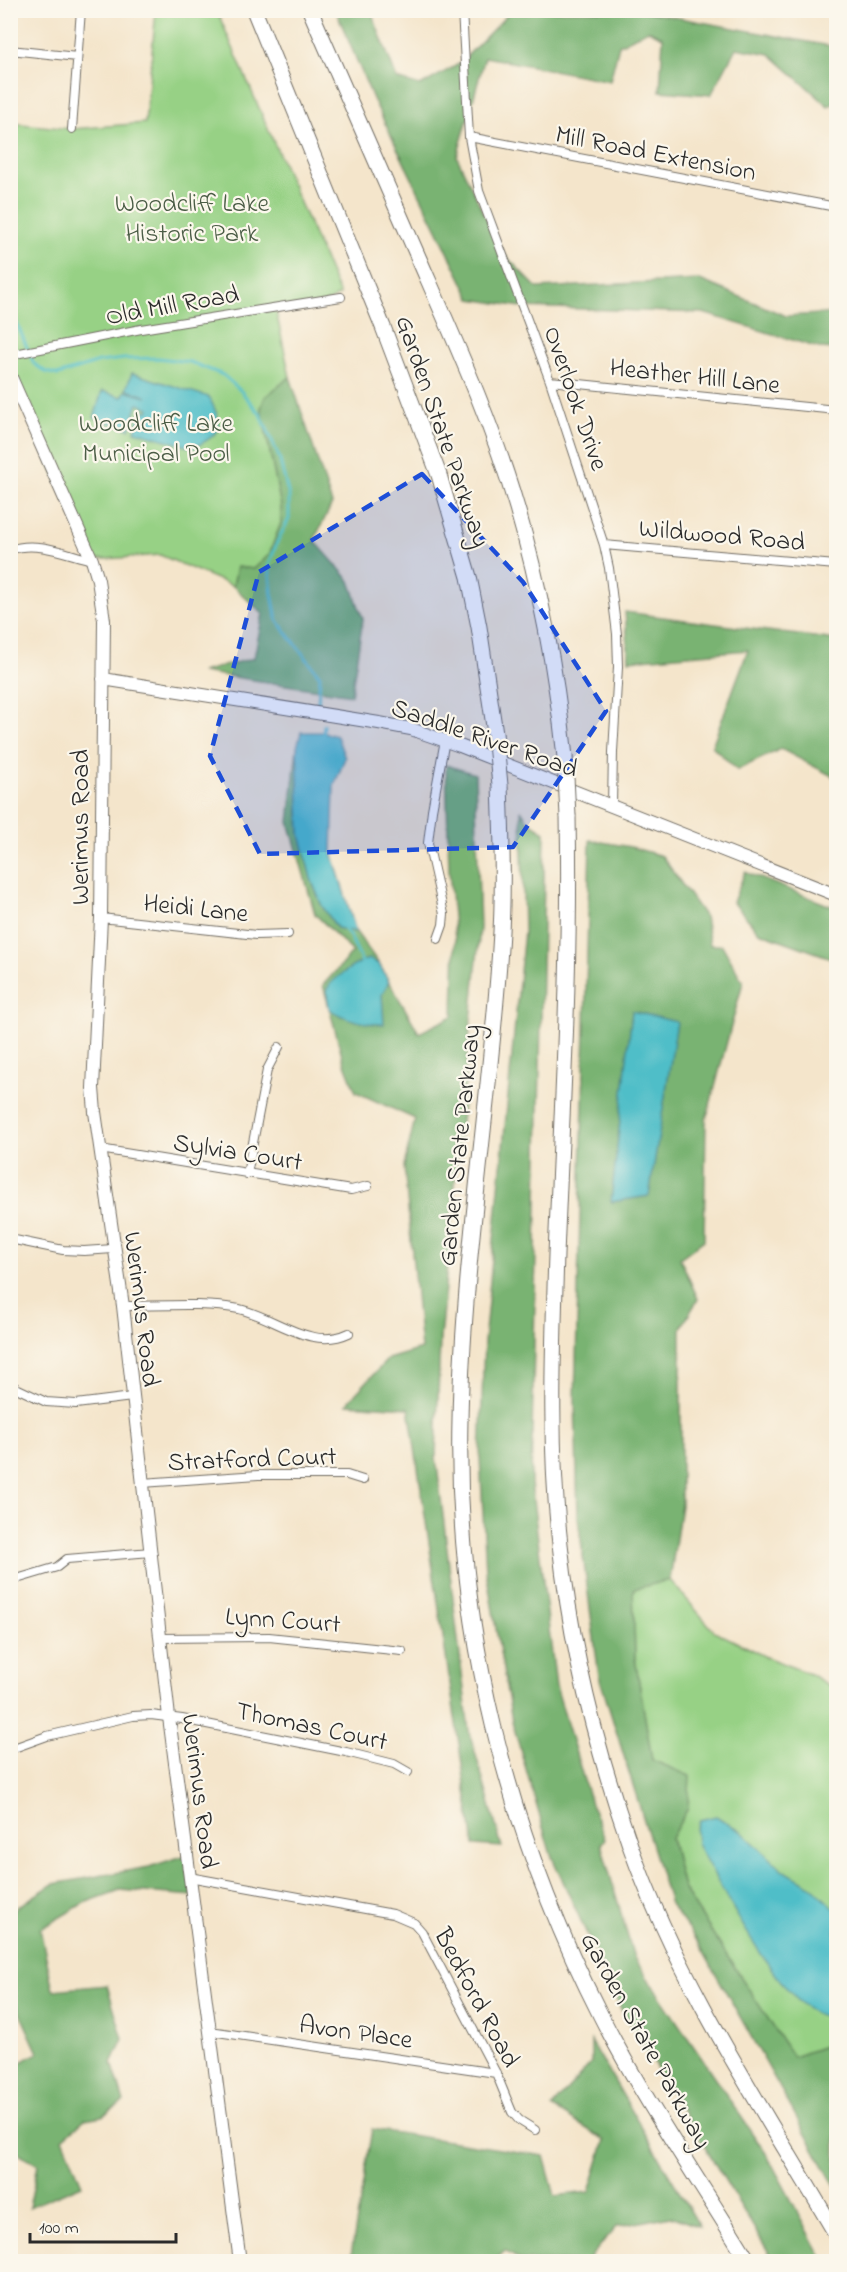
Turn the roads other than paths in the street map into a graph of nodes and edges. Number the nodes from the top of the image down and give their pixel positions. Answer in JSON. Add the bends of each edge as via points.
{"nodes":[{"id":1,"x":81,"y":10,"type":"edge"},
{"id":2,"x":254,"y":10,"type":"edge"},
{"id":3,"x":310,"y":10,"type":"edge"},
{"id":4,"x":462,"y":10,"type":"edge"},
{"id":5,"x":10,"y":50,"type":"edge"},
{"id":6,"x":76,"y":57,"type":"junction"},
{"id":7,"x":72,"y":129,"type":"dead end"},
{"id":8,"x":469,"y":137,"type":"junction"},
{"id":9,"x":837,"y":207,"type":"edge"},
{"id":10,"x":341,"y":297,"type":"dead end"},
{"id":11,"x":10,"y":355,"type":"edge"},
{"id":12,"x":12,"y":380,"type":"edge"},
{"id":13,"x":550,"y":381,"type":"junction"},
{"id":14,"x":837,"y":410,"type":"edge"},
{"id":15,"x":604,"y":545,"type":"junction"},
{"id":16,"x":10,"y":550,"type":"edge"},
{"id":17,"x":92,"y":560,"type":"junction"},
{"id":18,"x":837,"y":565,"type":"edge"},
{"id":19,"x":103,"y":679,"type":"junction"},
{"id":20,"x":445,"y":741,"type":"junction"},
{"id":21,"x":612,"y":806,"type":"junction"},
{"id":22,"x":837,"y":895,"type":"edge"},
{"id":23,"x":101,"y":918,"type":"junction"},
{"id":24,"x":288,"y":934,"type":"dead end"},
{"id":25,"x":438,"y":939,"type":"dead end"},
{"id":26,"x":279,"y":1047,"type":"dead end"},
{"id":27,"x":100,"y":1149,"type":"junction"},
{"id":28,"x":247,"y":1174,"type":"junction"},
{"id":29,"x":368,"y":1186,"type":"dead end"},
{"id":30,"x":10,"y":1239,"type":"edge"},
{"id":31,"x":113,"y":1249,"type":"junction"},
{"id":32,"x":123,"y":1306,"type":"junction"},
{"id":33,"x":349,"y":1333,"type":"dead end"},
{"id":34,"x":10,"y":1385,"type":"edge"},
{"id":35,"x":132,"y":1397,"type":"junction"},
{"id":36,"x":363,"y":1480,"type":"dead end"},
{"id":37,"x":142,"y":1483,"type":"junction"},
{"id":38,"x":151,"y":1552,"type":"junction"},
{"id":39,"x":10,"y":1581,"type":"edge"},
{"id":40,"x":160,"y":1638,"type":"junction"},
{"id":41,"x":402,"y":1651,"type":"dead end"},
{"id":42,"x":170,"y":1717,"type":"junction"},
{"id":43,"x":11,"y":1749,"type":"edge"},
{"id":44,"x":408,"y":1772,"type":"dead end"},
{"id":45,"x":189,"y":1877,"type":"junction"},
{"id":46,"x":210,"y":2031,"type":"junction"},
{"id":47,"x":496,"y":2073,"type":"junction"},
{"id":48,"x":662,"y":2121,"type":"junction"},
{"id":49,"x":535,"y":2130,"type":"dead end"},
{"id":50,"x":837,"y":2234,"type":"edge"},
{"id":51,"x":240,"y":2262,"type":"edge"},
{"id":52,"x":738,"y":2262,"type":"edge"},
{"id":53,"x":749,"y":2262,"type":"edge"}],
"edges":[{"from":1,"to":6,"type":"street"},
{"from":2,"to":48,"type":"highway","name":"Garden State Parkway","bridge":true,"via":[[439,475],[469,577],[481,638],[500,785],[502,892],[461,1378],[460,1473],[467,1579],[494,1734],[539,1878],[600,2014]]},
{"from":3,"to":50,"type":"highway","name":"Garden State Parkway","bridge":true,"via":[[463,359],[501,457],[529,549],[553,663],[568,816],[553,1437],[559,1542],[575,1646],[599,1749],[652,1900],[708,2013]]},
{"from":4,"to":8,"type":"street","name":"Overlook Drive"},
{"from":5,"to":6,"type":"street"},
{"from":6,"to":7,"type":"street"},
{"from":8,"to":9,"type":"street","name":"Mill Road Extension"},
{"from":8,"to":13,"type":"street","name":"Overlook Drive","via":[[479,191]]},
{"from":10,"to":11,"type":"street","name":"Old Mill Road"},
{"from":12,"to":17,"type":"main road","name":"Werimus Road"},
{"from":13,"to":14,"type":"street","name":"Heather Hill Lane"},
{"from":13,"to":15,"type":"street","name":"Overlook Drive"},
{"from":15,"to":18,"type":"street","name":"Wildwood Road"},
{"from":15,"to":21,"type":"street","name":"Overlook Drive","via":[[618,661]]},
{"from":16,"to":17,"type":"street","via":[[38,547]]},
{"from":17,"to":19,"type":"main road","name":"Werimus Road","via":[[103,610]]},
{"from":19,"to":20,"type":"main road","name":"Saddle River Road","via":[[342,716],[411,729]]},
{"from":19,"to":23,"type":"main road","name":"Werimus Road"},
{"from":20,"to":21,"type":"main road","name":"Saddle River Road"},
{"from":20,"to":25,"type":"street","via":[[428,843],[444,914]]},
{"from":21,"to":22,"type":"main road","name":"Saddle River Road"},
{"from":23,"to":24,"type":"street","name":"Heidi Lane","via":[[256,935]]},
{"from":23,"to":27,"type":"main road","name":"Werimus Road","via":[[93,1088]]},
{"from":26,"to":28,"type":"street","via":[[267,1070]]},
{"from":27,"to":28,"type":"street","name":"Sylvia Court"},
{"from":27,"to":31,"type":"main road","name":"Werimus Road"},
{"from":28,"to":29,"type":"street","name":"Sylvia Court","via":[[351,1190]]},
{"from":30,"to":31,"type":"street","via":[[63,1250]]},
{"from":31,"to":32,"type":"main road","name":"Werimus Road"},
{"from":32,"to":33,"type":"street","via":[[239,1309],[311,1336],[339,1338]]},
{"from":32,"to":35,"type":"main road","name":"Werimus Road"},
{"from":34,"to":35,"type":"street","via":[[46,1402],[76,1404]]},
{"from":35,"to":37,"type":"main road","name":"Werimus Road"},
{"from":36,"to":37,"type":"street","name":"Stratford Court","via":[[347,1475],[270,1475]]},
{"from":37,"to":38,"type":"main road","name":"Werimus Road"},
{"from":38,"to":39,"type":"street","via":[[67,1559]]},
{"from":38,"to":40,"type":"main road","name":"Werimus Road"},
{"from":40,"to":41,"type":"street","name":"Lynn Court","via":[[269,1636]]},
{"from":40,"to":42,"type":"main road","name":"Werimus Road"},
{"from":42,"to":43,"type":"street","name":"Thomas Court","via":[[133,1716],[47,1736]]},
{"from":42,"to":44,"type":"street","name":"Thomas Court","via":[[346,1752],[394,1764]]},
{"from":42,"to":45,"type":"main road","name":"Werimus Road"},
{"from":45,"to":46,"type":"main road","name":"Werimus Road"},
{"from":45,"to":47,"type":"street","name":"Bedford Road","via":[[393,1914],[414,1923]]},
{"from":46,"to":47,"type":"street","name":"Avon Place"},
{"from":46,"to":51,"type":"main road","name":"Werimus Road"},
{"from":47,"to":49,"type":"street","name":"Bedford Road","via":[[513,2112]]},
{"from":48,"to":52,"type":"highway","via":[[694,2188]]},
{"from":48,"to":53,"type":"highway","name":"Garden State Parkway"}]}
